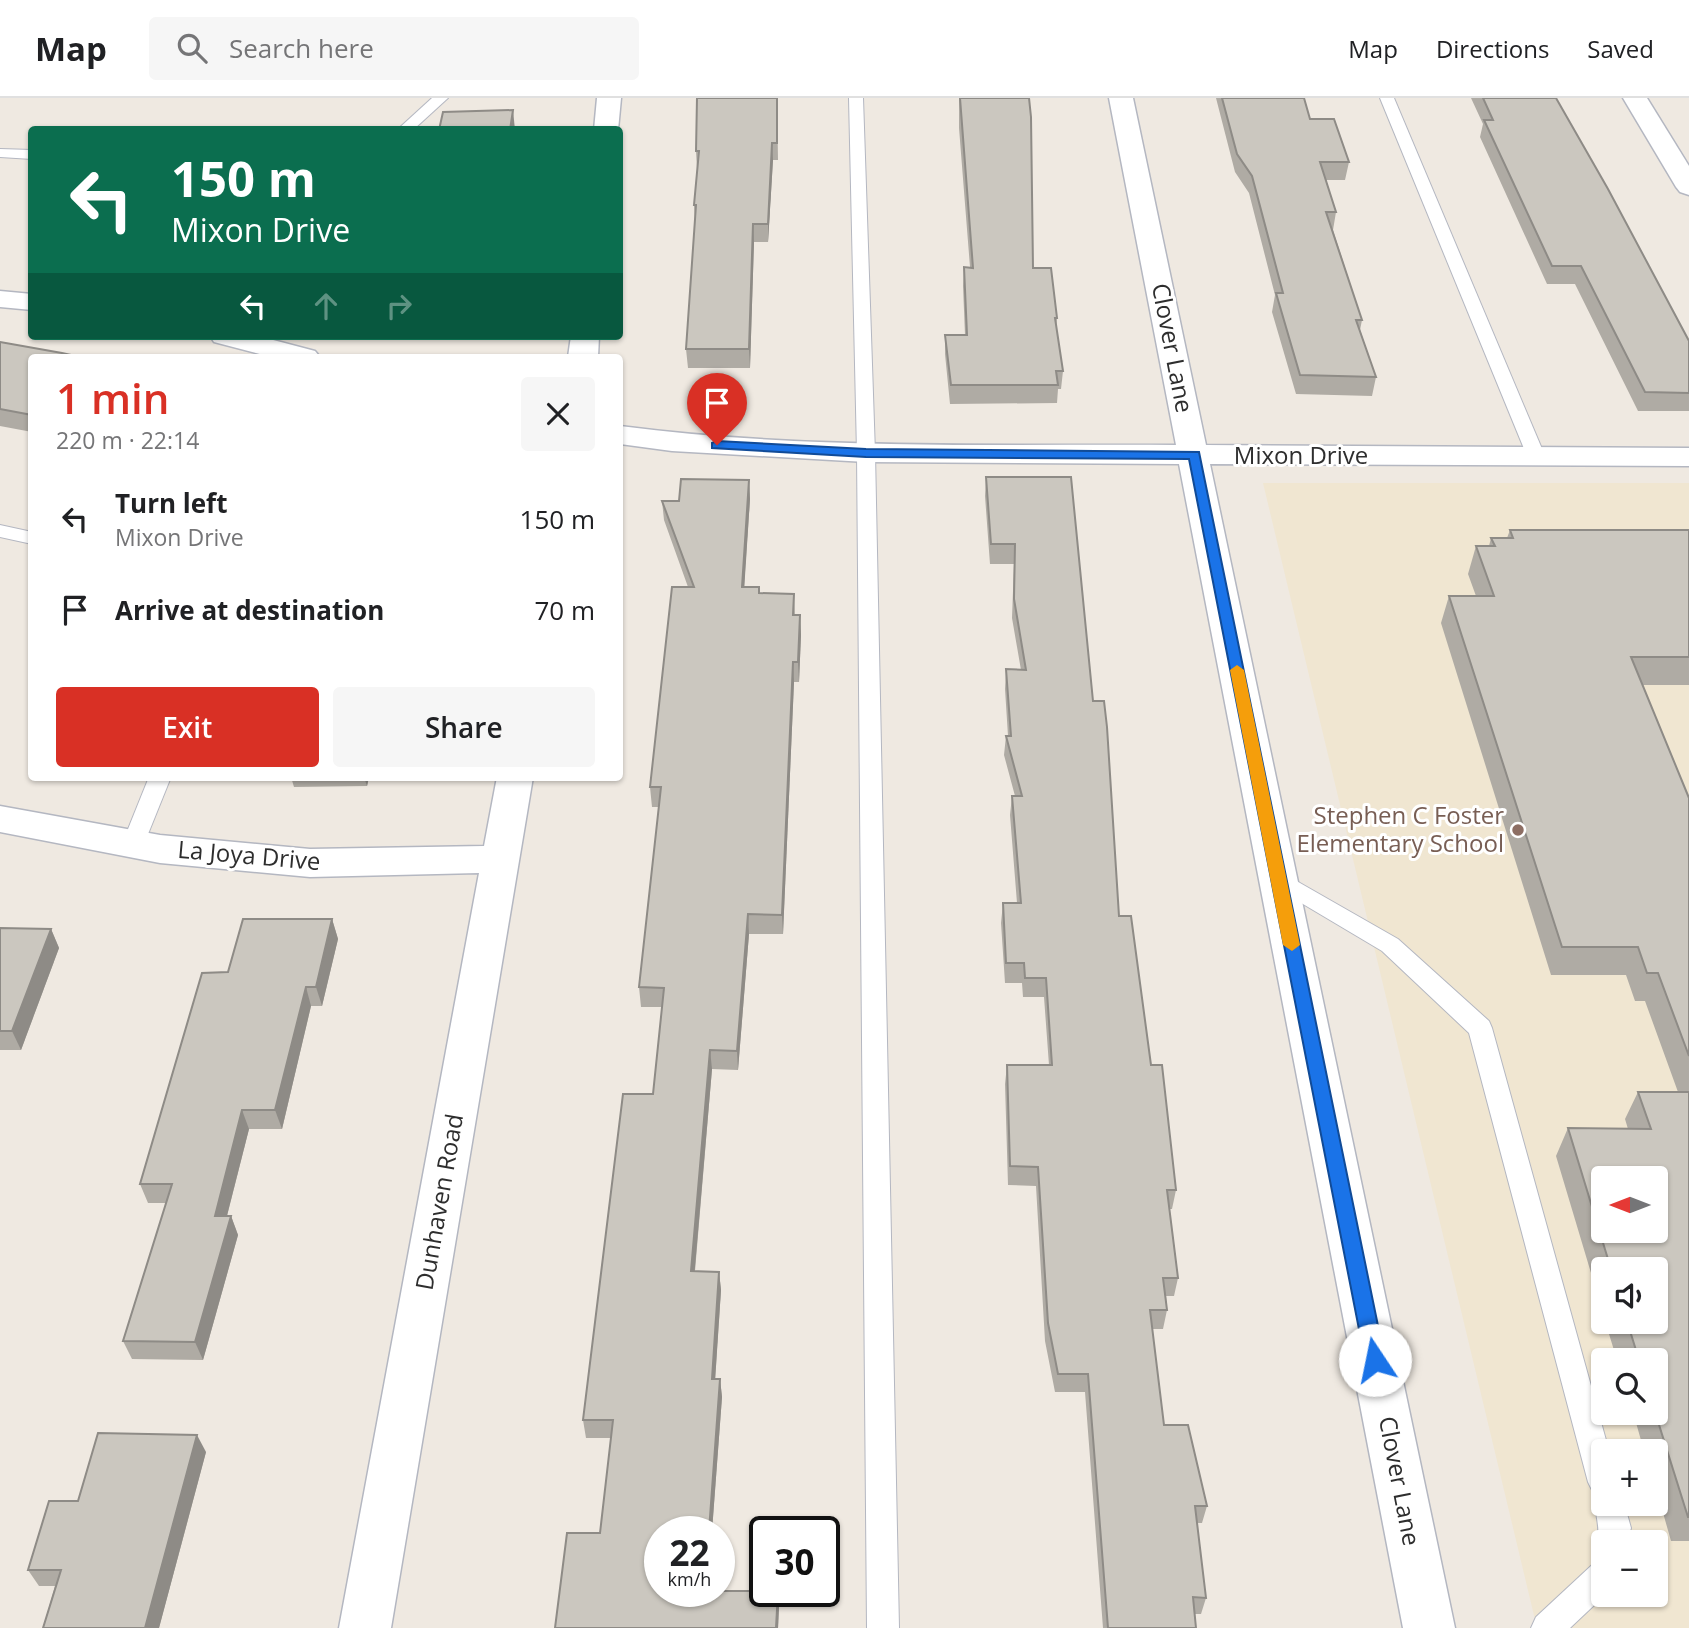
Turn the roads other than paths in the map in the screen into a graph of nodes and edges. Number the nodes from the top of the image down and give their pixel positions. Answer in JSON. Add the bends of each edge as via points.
{"nodes":[{"id":1,"x":441,"y":98,"type":"edge"},
{"id":2,"x":609,"y":98,"type":"edge"},
{"id":3,"x":856,"y":98,"type":"edge"},
{"id":4,"x":1121,"y":98,"type":"edge"},
{"id":5,"x":1388,"y":98,"type":"edge"},
{"id":6,"x":1635,"y":98,"type":"edge"},
{"id":7,"x":409,"y":126,"type":"edge"},
{"id":8,"x":606,"y":126,"type":"edge"},
{"id":9,"x":0,"y":153,"type":"edge"},
{"id":10,"x":28,"y":155,"type":"edge"},
{"id":11,"x":1689,"y":187,"type":"edge"},
{"id":12,"x":0,"y":299,"type":"edge"},
{"id":13,"x":28,"y":302,"type":"edge"},
{"id":14,"x":239,"y":340,"type":"edge"},
{"id":15,"x":293,"y":354,"type":"edge"},
{"id":16,"x":623,"y":435,"type":"edge"},
{"id":17,"x":866,"y":453,"type":"junction"},
{"id":18,"x":1194,"y":455,"type":"junction"},
{"id":19,"x":1536,"y":456,"type":"junction"},
{"id":20,"x":1689,"y":457,"type":"edge"},
{"id":21,"x":0,"y":531,"type":"edge"},
{"id":22,"x":28,"y":537,"type":"edge"},
{"id":23,"x":158,"y":781,"type":"edge"},
{"id":24,"x":514,"y":781,"type":"edge"},
{"id":25,"x":0,"y":819,"type":"edge"},
{"id":26,"x":133,"y":844,"type":"junction"},
{"id":27,"x":500,"y":859,"type":"junction"},
{"id":28,"x":1279,"y":879,"type":"junction"},
{"id":29,"x":1591,"y":1439,"type":"edge"},
{"id":30,"x":1591,"y":1587,"type":"edge"},
{"id":31,"x":365,"y":1628,"type":"edge"},
{"id":32,"x":884,"y":1628,"type":"edge"},
{"id":33,"x":1429,"y":1628,"type":"edge"},
{"id":34,"x":1547,"y":1628,"type":"edge"}],
"edges":[{"from":1,"to":7,"type":"lane"},
{"from":2,"to":8,"type":"street"},
{"from":3,"to":17,"type":"lane"},
{"from":4,"to":18,"type":"street","name":"Clover Lane"},
{"from":5,"to":19,"type":"lane"},
{"from":6,"to":11,"type":"street"},
{"from":9,"to":10,"type":"lane"},
{"from":12,"to":13,"type":"street"},
{"from":14,"to":15,"type":"street"},
{"from":16,"to":17,"type":"street","name":"Mixon Drive"},
{"from":17,"to":18,"type":"street","name":"Mixon Drive"},
{"from":17,"to":32,"type":"lane"},
{"from":18,"to":19,"type":"street","name":"Mixon Drive"},
{"from":18,"to":28,"type":"street","name":"Clover Lane"},
{"from":19,"to":20,"type":"street","name":"Mixon Drive"},
{"from":21,"to":22,"type":"lane"},
{"from":23,"to":26,"type":"lane"},
{"from":24,"to":27,"type":"street","name":"Dunhaven Road"},
{"from":25,"to":26,"type":"street","name":"La Joya Drive"},
{"from":26,"to":27,"type":"street","name":"La Joya Drive","via":[[310,863]]},
{"from":27,"to":31,"type":"street","name":"Dunhaven Road"},
{"from":28,"to":29,"type":"lane","via":[[1390,945],[1480,1028]]},
{"from":28,"to":33,"type":"street","name":"Clover Lane"},
{"from":30,"to":34,"type":"lane"}]}
